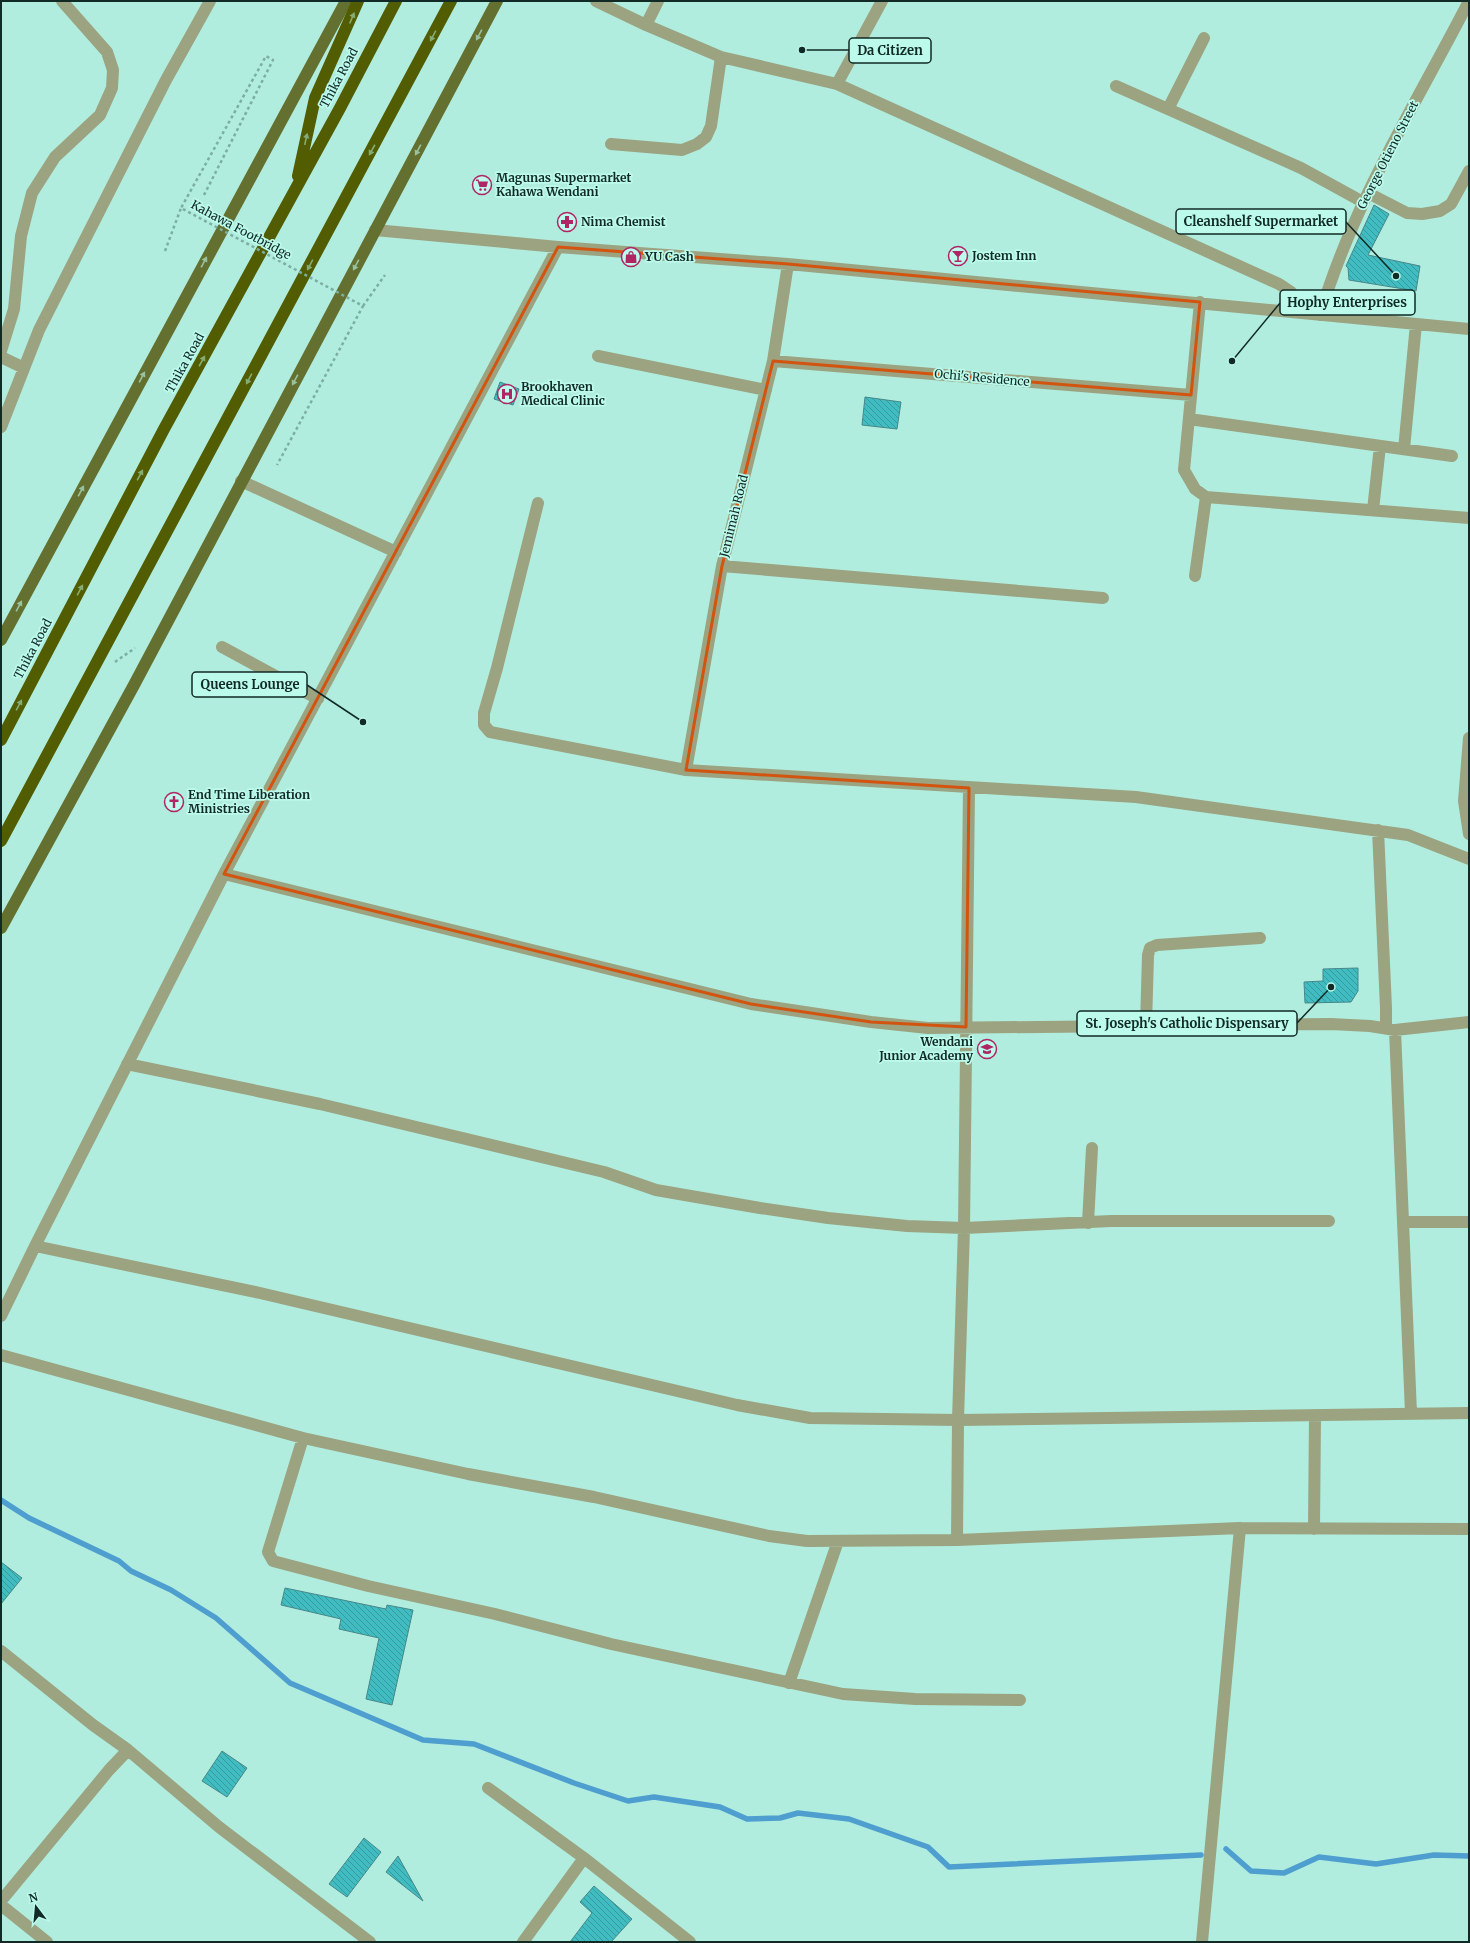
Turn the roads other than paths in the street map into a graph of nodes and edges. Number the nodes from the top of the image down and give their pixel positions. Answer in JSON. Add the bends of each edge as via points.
{"nodes":[{"id":1,"x":62,"y":1,"type":"edge"},
{"id":2,"x":210,"y":1,"type":"edge"},
{"id":3,"x":346,"y":1,"type":"edge"},
{"id":4,"x":358,"y":1,"type":"edge"},
{"id":5,"x":396,"y":1,"type":"edge"},
{"id":6,"x":451,"y":1,"type":"edge"},
{"id":7,"x":497,"y":1,"type":"edge"},
{"id":8,"x":596,"y":1,"type":"edge"},
{"id":9,"x":658,"y":1,"type":"edge"},
{"id":10,"x":882,"y":1,"type":"edge"},
{"id":11,"x":1465,"y":2,"type":"edge"},
{"id":12,"x":646,"y":25,"type":"junction"},
{"id":13,"x":1204,"y":38,"type":"dead end"},
{"id":14,"x":721,"y":57,"type":"junction"},
{"id":15,"x":837,"y":84,"type":"junction"},
{"id":16,"x":1116,"y":86,"type":"dead end"},
{"id":17,"x":1168,"y":109,"type":"junction"},
{"id":18,"x":611,"y":144,"type":"dead end"},
{"id":19,"x":1469,"y":171,"type":"edge"},
{"id":20,"x":295,"y":191,"type":"junction"},
{"id":21,"x":1366,"y":197,"type":"junction"},
{"id":22,"x":375,"y":230,"type":"junction"},
{"id":23,"x":558,"y":247,"type":"junction"},
{"id":24,"x":788,"y":264,"type":"junction"},
{"id":25,"x":1200,"y":302,"type":"junction"},
{"id":26,"x":1305,"y":313,"type":"junction"},
{"id":27,"x":1320,"y":315,"type":"junction"},
{"id":28,"x":1416,"y":324,"type":"junction"},
{"id":29,"x":1469,"y":329,"type":"edge"},
{"id":30,"x":1,"y":351,"type":"edge"},
{"id":31,"x":598,"y":356,"type":"dead end"},
{"id":32,"x":1,"y":357,"type":"edge"},
{"id":33,"x":773,"y":361,"type":"junction"},
{"id":34,"x":24,"y":368,"type":"junction"},
{"id":35,"x":766,"y":390,"type":"junction"},
{"id":36,"x":1191,"y":395,"type":"junction"},
{"id":37,"x":1189,"y":419,"type":"junction"},
{"id":38,"x":1,"y":427,"type":"edge"},
{"id":39,"x":1380,"y":446,"type":"junction"},
{"id":40,"x":1404,"y":449,"type":"junction"},
{"id":41,"x":1452,"y":456,"type":"dead end"},
{"id":42,"x":242,"y":481,"type":"junction"},
{"id":43,"x":1206,"y":497,"type":"junction"},
{"id":44,"x":538,"y":503,"type":"dead end"},
{"id":45,"x":1374,"y":510,"type":"junction"},
{"id":46,"x":1469,"y":518,"type":"edge"},
{"id":47,"x":396,"y":552,"type":"junction"},
{"id":48,"x":722,"y":566,"type":"junction"},
{"id":49,"x":1195,"y":576,"type":"dead end"},
{"id":50,"x":1103,"y":598,"type":"dead end"},
{"id":51,"x":1,"y":640,"type":"edge"},
{"id":52,"x":222,"y":647,"type":"dead end"},
{"id":53,"x":318,"y":699,"type":"junction"},
{"id":54,"x":1469,"y":738,"type":"edge"},
{"id":55,"x":1,"y":740,"type":"edge"},
{"id":56,"x":686,"y":770,"type":"junction"},
{"id":57,"x":969,"y":788,"type":"junction"},
{"id":58,"x":1378,"y":830,"type":"junction"},
{"id":59,"x":1469,"y":834,"type":"edge"},
{"id":60,"x":1,"y":841,"type":"edge"},
{"id":61,"x":1469,"y":859,"type":"edge"},
{"id":62,"x":224,"y":874,"type":"junction"},
{"id":63,"x":1,"y":928,"type":"edge"},
{"id":64,"x":1260,"y":938,"type":"dead end"},
{"id":65,"x":1469,"y":1022,"type":"edge"},
{"id":66,"x":1146,"y":1024,"type":"junction"},
{"id":67,"x":966,"y":1027,"type":"junction"},
{"id":68,"x":1390,"y":1028,"type":"junction"},
{"id":69,"x":127,"y":1064,"type":"junction"},
{"id":70,"x":1092,"y":1148,"type":"dead end"},
{"id":71,"x":1329,"y":1221,"type":"dead end"},
{"id":72,"x":1404,"y":1222,"type":"junction"},
{"id":73,"x":1469,"y":1222,"type":"edge"},
{"id":74,"x":1088,"y":1223,"type":"junction"},
{"id":75,"x":964,"y":1228,"type":"junction"},
{"id":76,"x":35,"y":1246,"type":"junction"},
{"id":77,"x":1,"y":1316,"type":"edge"},
{"id":78,"x":1,"y":1355,"type":"edge"},
{"id":79,"x":1411,"y":1412,"type":"junction"},
{"id":80,"x":1469,"y":1413,"type":"edge"},
{"id":81,"x":1315,"y":1416,"type":"junction"},
{"id":82,"x":958,"y":1420,"type":"junction"},
{"id":83,"x":303,"y":1438,"type":"junction"},
{"id":84,"x":1240,"y":1528,"type":"junction"},
{"id":85,"x":1314,"y":1529,"type":"junction"},
{"id":86,"x":1469,"y":1530,"type":"edge"},
{"id":87,"x":838,"y":1540,"type":"junction"},
{"id":88,"x":957,"y":1540,"type":"junction"},
{"id":89,"x":1,"y":1651,"type":"edge"},
{"id":90,"x":789,"y":1683,"type":"junction"},
{"id":91,"x":1020,"y":1700,"type":"dead end"},
{"id":92,"x":128,"y":1750,"type":"junction"},
{"id":93,"x":488,"y":1788,"type":"dead end"},
{"id":94,"x":584,"y":1858,"type":"junction"},
{"id":95,"x":1,"y":1901,"type":"edge"},
{"id":96,"x":1,"y":1905,"type":"edge"},
{"id":97,"x":47,"y":1942,"type":"edge"},
{"id":98,"x":370,"y":1942,"type":"edge"},
{"id":99,"x":523,"y":1942,"type":"edge"},
{"id":100,"x":690,"y":1942,"type":"edge"},
{"id":101,"x":1202,"y":1942,"type":"edge"}],
"edges":[{"from":1,"to":30,"type":"street","via":[[107,52],[113,70],[112,88],[100,115],[55,157],[32,193],[21,236],[14,309]]},
{"from":2,"to":34,"type":"street","via":[[166,80],[46,315]]},
{"from":51,"to":3,"type":"main road","one_way":true},
{"from":20,"to":4,"type":"highway","one_way":true,"via":[[315,98]]},
{"from":5,"to":20,"type":"highway","name":"Thika Road"},
{"from":6,"to":60,"type":"highway","one_way":true},
{"from":7,"to":22,"type":"main road","one_way":true},
{"from":8,"to":12,"type":"street"},
{"from":9,"to":12,"type":"street"},
{"from":10,"to":15,"type":"street"},
{"from":11,"to":21,"type":"street","name":"George Otieno Street"},
{"from":12,"to":14,"type":"street"},
{"from":13,"to":17,"type":"street"},
{"from":14,"to":15,"type":"street"},
{"from":14,"to":18,"type":"street","via":[[711,126],[706,137],[682,150]]},
{"from":15,"to":26,"type":"street","via":[[1279,284],[1290,292]]},
{"from":16,"to":17,"type":"street"},
{"from":17,"to":21,"type":"street"},
{"from":19,"to":21,"type":"street","via":[[1451,204],[1440,211],[1407,213]]},
{"from":55,"to":20,"type":"highway","name":"Thika Road","one_way":true,"via":[[160,436]]},
{"from":21,"to":27,"type":"street","name":"George Otieno Street","via":[[1331,278]]},
{"from":22,"to":23,"type":"street"},
{"from":22,"to":42,"type":"main road","one_way":true},
{"from":23,"to":24,"type":"street"},
{"from":23,"to":47,"type":"street"},
{"from":24,"to":25,"type":"street"},
{"from":24,"to":33,"type":"street","name":"Jemimah Road"},
{"from":25,"to":26,"type":"street"},
{"from":25,"to":36,"type":"street"},
{"from":26,"to":27,"type":"street"},
{"from":27,"to":28,"type":"street"},
{"from":28,"to":29,"type":"street"},
{"from":28,"to":40,"type":"street"},
{"from":31,"to":35,"type":"street"},
{"from":32,"to":34,"type":"street"},
{"from":33,"to":35,"type":"street","name":"Jemimah Road"},
{"from":33,"to":36,"type":"street","name":"Ochi's Residence"},
{"from":34,"to":38,"type":"street"},
{"from":35,"to":48,"type":"street","name":"Jemimah Road"},
{"from":36,"to":37,"type":"street"},
{"from":37,"to":39,"type":"street"},
{"from":37,"to":43,"type":"street","via":[[1184,470],[1195,489]]},
{"from":39,"to":40,"type":"street"},
{"from":39,"to":45,"type":"street"},
{"from":40,"to":41,"type":"street"},
{"from":42,"to":47,"type":"street"},
{"from":42,"to":63,"type":"main road"},
{"from":43,"to":45,"type":"street"},
{"from":43,"to":49,"type":"street"},
{"from":44,"to":56,"type":"street","via":[[498,668],[484,713],[484,725],[490,732]]},
{"from":45,"to":46,"type":"street"},
{"from":47,"to":53,"type":"street"},
{"from":48,"to":50,"type":"street"},
{"from":48,"to":56,"type":"street","name":"Jemimah Road"},
{"from":52,"to":53,"type":"street"},
{"from":53,"to":62,"type":"street"},
{"from":54,"to":59,"type":"street","via":[[1464,801]]},
{"from":56,"to":57,"type":"street"},
{"from":57,"to":58,"type":"street","via":[[1136,797]]},
{"from":57,"to":67,"type":"street"},
{"from":58,"to":61,"type":"street","via":[[1408,835]]},
{"from":58,"to":68,"type":"street","via":[[1386,1008]]},
{"from":62,"to":67,"type":"street","via":[[751,1004],[871,1022],[928,1028]]},
{"from":62,"to":69,"type":"street"},
{"from":64,"to":66,"type":"street","via":[[1157,945],[1150,948]]},
{"from":65,"to":68,"type":"street"},
{"from":66,"to":67,"type":"street"},
{"from":66,"to":68,"type":"street","via":[[1331,1024]]},
{"from":67,"to":75,"type":"street"},
{"from":68,"to":72,"type":"street"},
{"from":69,"to":75,"type":"street","via":[[320,1104],[604,1172],[656,1190],[828,1218],[907,1226]]},
{"from":69,"to":76,"type":"street"},
{"from":70,"to":74,"type":"street"},
{"from":71,"to":74,"type":"street"},
{"from":72,"to":73,"type":"street"},
{"from":72,"to":79,"type":"street"},
{"from":74,"to":75,"type":"street"},
{"from":75,"to":82,"type":"street"},
{"from":76,"to":77,"type":"street"},
{"from":76,"to":82,"type":"street","via":[[260,1293],[781,1414],[810,1418]]},
{"from":78,"to":83,"type":"street"},
{"from":79,"to":80,"type":"street"},
{"from":79,"to":81,"type":"street"},
{"from":81,"to":82,"type":"street"},
{"from":81,"to":85,"type":"street"},
{"from":82,"to":88,"type":"street"},
{"from":83,"to":87,"type":"street","via":[[468,1474],[594,1497],[769,1536],[807,1541]]},
{"from":83,"to":90,"type":"street","via":[[268,1552],[273,1561],[368,1586]]},
{"from":84,"to":85,"type":"street"},
{"from":84,"to":88,"type":"street"},
{"from":84,"to":101,"type":"street"},
{"from":85,"to":86,"type":"street"},
{"from":87,"to":88,"type":"street"},
{"from":87,"to":90,"type":"street"},
{"from":89,"to":92,"type":"street"},
{"from":90,"to":91,"type":"street","via":[[843,1694],[901,1698]]},
{"from":92,"to":95,"type":"street","via":[[108,1770]]},
{"from":92,"to":98,"type":"street","via":[[219,1827]]},
{"from":93,"to":94,"type":"street"},
{"from":94,"to":99,"type":"street"},
{"from":94,"to":100,"type":"street"},
{"from":96,"to":97,"type":"street"}]}
